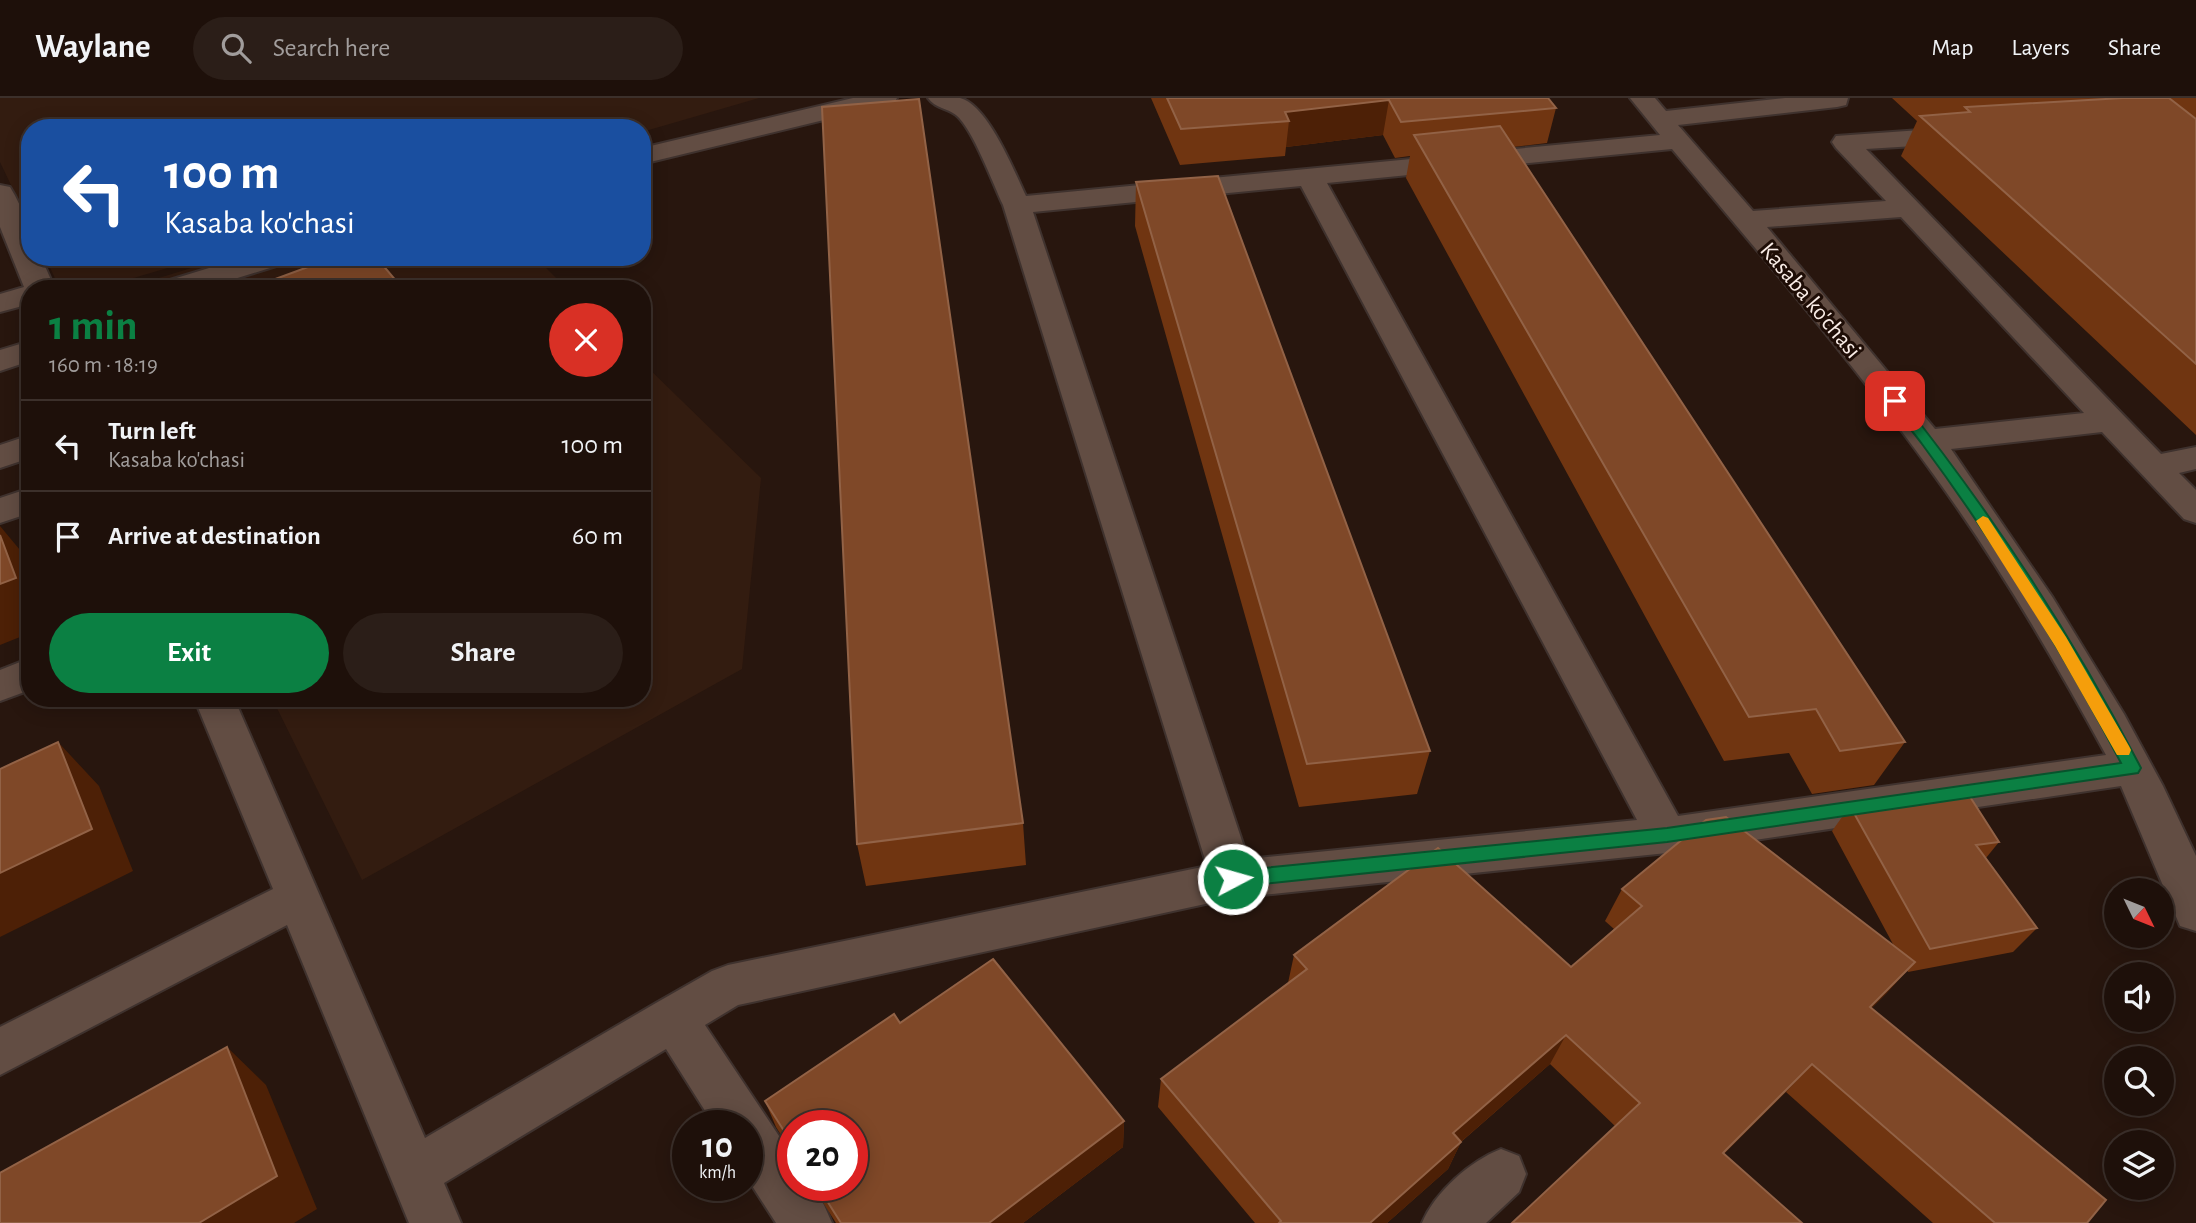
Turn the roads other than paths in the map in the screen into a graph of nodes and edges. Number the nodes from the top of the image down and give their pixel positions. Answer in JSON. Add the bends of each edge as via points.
{"nodes":[{"id":1,"x":885,"y":98,"type":"edge"},
{"id":2,"x":940,"y":98,"type":"edge"},
{"id":3,"x":1834,"y":98,"type":"edge"},
{"id":4,"x":1651,"y":108,"type":"edge"},
{"id":5,"x":1983,"y":134,"type":"edge"},
{"id":6,"x":1678,"y":141,"type":"junction"},
{"id":7,"x":651,"y":154,"type":"edge"},
{"id":8,"x":1309,"y":175,"type":"junction"},
{"id":9,"x":0,"y":193,"type":"edge"},
{"id":10,"x":1017,"y":205,"type":"junction"},
{"id":11,"x":1910,"y":208,"type":"junction"},
{"id":12,"x":1744,"y":220,"type":"junction"},
{"id":13,"x":21,"y":243,"type":"edge"},
{"id":14,"x":246,"y":266,"type":"edge"},
{"id":15,"x":200,"y":280,"type":"edge"},
{"id":16,"x":0,"y":289,"type":"edge"},
{"id":17,"x":21,"y":291,"type":"edge"},
{"id":18,"x":21,"y":295,"type":"edge"},
{"id":19,"x":0,"y":303,"type":"edge"},
{"id":20,"x":21,"y":353,"type":"edge"},
{"id":21,"x":0,"y":360,"type":"edge"},
{"id":22,"x":2110,"y":421,"type":"junction"},
{"id":23,"x":1927,"y":441,"type":"junction"},
{"id":24,"x":21,"y":449,"type":"edge"},
{"id":25,"x":0,"y":457,"type":"edge"},
{"id":26,"x":2196,"y":458,"type":"edge"},
{"id":27,"x":2154,"y":467,"type":"junction"},
{"id":28,"x":21,"y":503,"type":"edge"},
{"id":29,"x":0,"y":511,"type":"edge"},
{"id":30,"x":2196,"y":511,"type":"edge"},
{"id":31,"x":21,"y":677,"type":"edge"},
{"id":32,"x":0,"y":686,"type":"edge"},
{"id":33,"x":218,"y":707,"type":"edge"},
{"id":34,"x":2132,"y":768,"type":"junction"},
{"id":35,"x":1667,"y":835,"type":"junction"},
{"id":36,"x":1233,"y":879,"type":"junction"},
{"id":37,"x":298,"y":898,"type":"junction"},
{"id":38,"x":2196,"y":912,"type":"edge"},
{"id":39,"x":673,"y":1018,"type":"junction"},
{"id":40,"x":0,"y":1052,"type":"edge"},
{"id":41,"x":732,"y":1110,"type":"edge"},
{"id":42,"x":763,"y":1157,"type":"edge"},
{"id":43,"x":414,"y":1172,"type":"junction"},
{"id":44,"x":1501,"y":1174,"type":"dead end"},
{"id":45,"x":435,"y":1223,"type":"edge"},
{"id":46,"x":806,"y":1223,"type":"edge"},
{"id":47,"x":1448,"y":1223,"type":"edge"}],
"edges":[{"from":1,"to":7,"type":"street"},
{"from":2,"to":10,"type":"street","via":[[964,110],[982,134]]},
{"from":3,"to":4,"type":"street","via":[[1837,100]]},
{"from":4,"to":6,"type":"street","name":"Kasaba ko'chasi"},
{"from":5,"to":11,"type":"street","via":[[1845,142]]},
{"from":6,"to":8,"type":"street"},
{"from":6,"to":12,"type":"street","name":"Kasaba ko'chasi"},
{"from":8,"to":10,"type":"street"},
{"from":8,"to":35,"type":"street"},
{"from":9,"to":13,"type":"street"},
{"from":10,"to":36,"type":"street"},
{"from":11,"to":12,"type":"street"},
{"from":11,"to":22,"type":"street"},
{"from":12,"to":23,"type":"street","name":"Kasaba ko'chasi"},
{"from":14,"to":15,"type":"street"},
{"from":16,"to":17,"type":"street"},
{"from":18,"to":19,"type":"street"},
{"from":20,"to":21,"type":"street"},
{"from":22,"to":23,"type":"street"},
{"from":22,"to":27,"type":"street"},
{"from":23,"to":34,"type":"street","name":"Kasaba ko'chasi","via":[[2061,641]]},
{"from":24,"to":25,"type":"street"},
{"from":26,"to":27,"type":"street"},
{"from":27,"to":30,"type":"street"},
{"from":28,"to":29,"type":"street"},
{"from":31,"to":32,"type":"street"},
{"from":33,"to":37,"type":"street"},
{"from":34,"to":35,"type":"street"},
{"from":34,"to":38,"type":"street","name":"Kasaba ko'chasi","via":[[2174,850]]},
{"from":35,"to":36,"type":"street"},
{"from":36,"to":39,"type":"street","via":[[728,986]]},
{"from":37,"to":40,"type":"street"},
{"from":37,"to":43,"type":"street"},
{"from":39,"to":41,"type":"street"},
{"from":39,"to":43,"type":"street"},
{"from":42,"to":46,"type":"street"},
{"from":43,"to":45,"type":"street"},
{"from":44,"to":47,"type":"street"}]}
